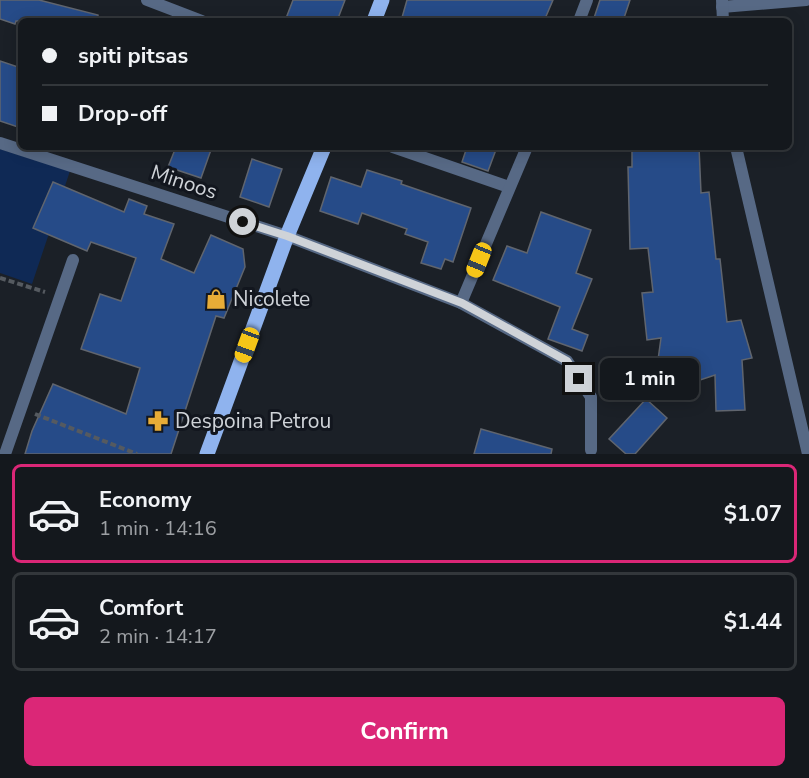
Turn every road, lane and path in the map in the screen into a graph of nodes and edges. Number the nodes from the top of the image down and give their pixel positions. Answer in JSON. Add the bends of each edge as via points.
{"nodes":[{"id":1,"x":147,"y":0,"type":"edge"},
{"id":2,"x":382,"y":0,"type":"edge"},
{"id":3,"x":587,"y":0,"type":"edge"},
{"id":4,"x":806,"y":0,"type":"edge"},
{"id":5,"x":722,"y":4,"type":"edge"},
{"id":6,"x":194,"y":18,"type":"edge"},
{"id":7,"x":375,"y":18,"type":"edge"},
{"id":8,"x":580,"y":18,"type":"edge"},
{"id":9,"x":0,"y":143,"type":"edge"},
{"id":10,"x":18,"y":149,"type":"edge"},
{"id":11,"x":22,"y":150,"type":"edge"},
{"id":12,"x":323,"y":150,"type":"edge"},
{"id":13,"x":402,"y":150,"type":"edge"},
{"id":14,"x":526,"y":150,"type":"edge"},
{"id":15,"x":737,"y":150,"type":"edge"},
{"id":16,"x":509,"y":187,"type":"junction"},
{"id":17,"x":287,"y":236,"type":"junction"},
{"id":18,"x":73,"y":260,"type":"dead end"},
{"id":19,"x":0,"y":278,"type":"edge"},
{"id":20,"x":60,"y":296,"type":"junction"},
{"id":21,"x":462,"y":303,"type":"junction"},
{"id":22,"x":20,"y":408,"type":"junction"},
{"id":23,"x":591,"y":450,"type":"dead end"},
{"id":24,"x":4,"y":454,"type":"edge"},
{"id":25,"x":137,"y":454,"type":"edge"},
{"id":26,"x":207,"y":454,"type":"edge"},
{"id":27,"x":808,"y":454,"type":"edge"}],
"edges":[{"from":1,"to":6,"type":"street"},
{"from":2,"to":7,"type":"main road"},
{"from":3,"to":8,"type":"street"},
{"from":4,"to":5,"type":"street"},
{"from":9,"to":10,"type":"street","name":"Minoos"},
{"from":11,"to":17,"type":"street","name":"Minoos"},
{"from":12,"to":17,"type":"main road"},
{"from":13,"to":16,"type":"street"},
{"from":14,"to":16,"type":"street"},
{"from":15,"to":27,"type":"street"},
{"from":16,"to":21,"type":"street"},
{"from":17,"to":21,"type":"street","name":"Minoos"},
{"from":17,"to":26,"type":"main road"},
{"from":18,"to":20,"type":"street"},
{"from":19,"to":20,"type":"path"},
{"from":20,"to":22,"type":"street"},
{"from":21,"to":23,"type":"street","name":"Minoos","via":[[567,361],[591,397]]},
{"from":22,"to":24,"type":"street"},
{"from":22,"to":25,"type":"path"}]}
